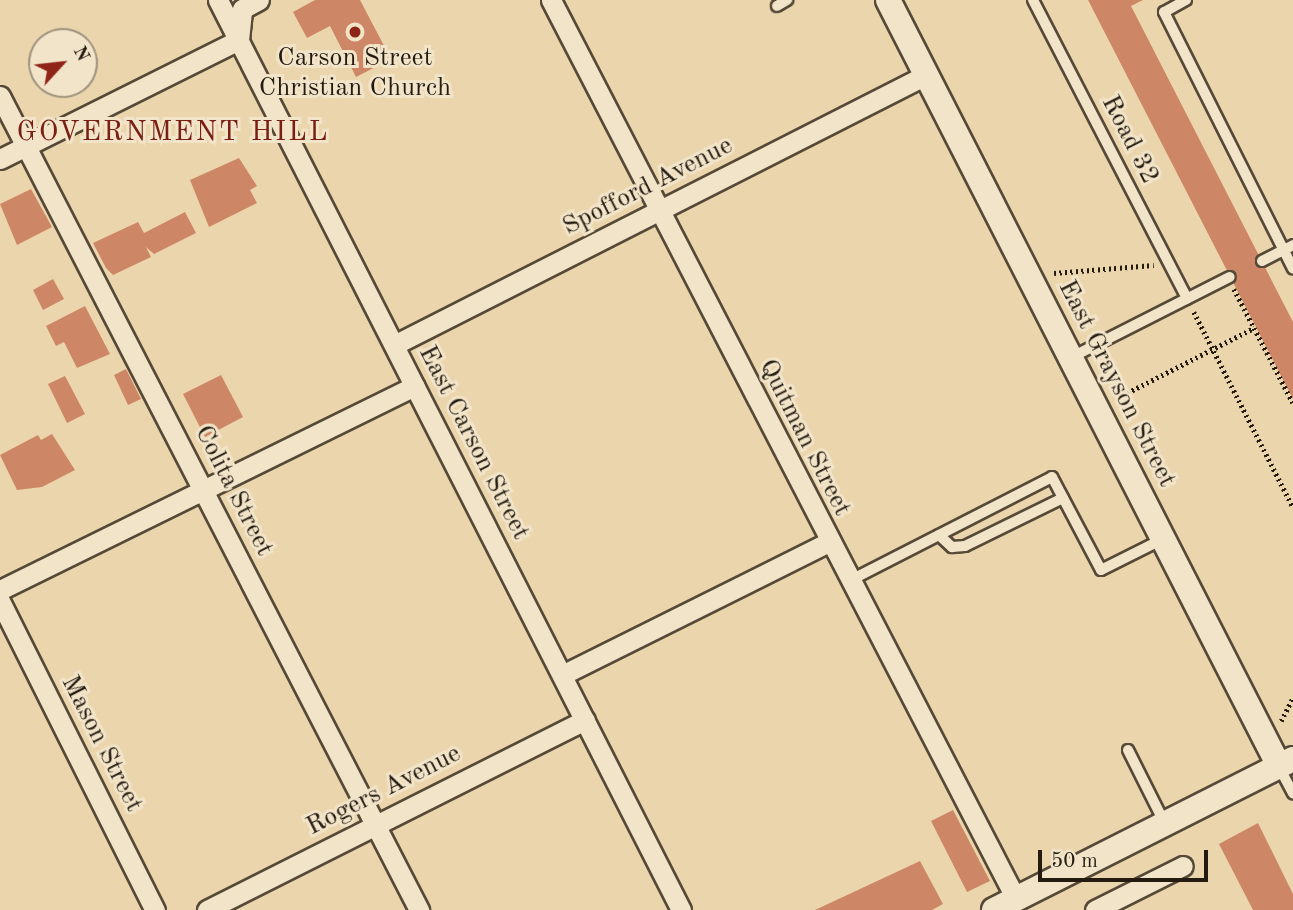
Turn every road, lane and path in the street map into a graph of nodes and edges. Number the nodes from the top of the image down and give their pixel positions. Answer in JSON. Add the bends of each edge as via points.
{"nodes":[{"id":1,"x":218,"y":0,"type":"edge"},
{"id":2,"x":259,"y":0,"type":"edge"},
{"id":3,"x":551,"y":0,"type":"edge"},
{"id":4,"x":787,"y":0,"type":"edge"},
{"id":5,"x":888,"y":0,"type":"edge"},
{"id":6,"x":1032,"y":0,"type":"edge"},
{"id":7,"x":1186,"y":0,"type":"edge"},
{"id":8,"x":777,"y":6,"type":"dead end"},
{"id":9,"x":239,"y":40,"type":"junction"},
{"id":10,"x":926,"y":75,"type":"junction"},
{"id":11,"x":0,"y":96,"type":"edge"},
{"id":12,"x":25,"y":146,"type":"junction"},
{"id":13,"x":0,"y":159,"type":"edge"},
{"id":14,"x":658,"y":213,"type":"junction"},
{"id":15,"x":1288,"y":247,"type":"edge"},
{"id":16,"x":1262,"y":261,"type":"dead end"},
{"id":17,"x":1169,"y":264,"type":"junction"},
{"id":18,"x":1293,"y":268,"type":"edge"},
{"id":19,"x":1054,"y":273,"type":"dead end"},
{"id":20,"x":1229,"y":277,"type":"joint"},
{"id":21,"x":1187,"y":299,"type":"junction"},
{"id":22,"x":1254,"y":328,"type":"junction"},
{"id":23,"x":394,"y":345,"type":"junction"},
{"id":24,"x":1213,"y":349,"type":"junction"},
{"id":25,"x":1070,"y":358,"type":"junction"},
{"id":26,"x":414,"y":386,"type":"junction"},
{"id":27,"x":1127,"y":393,"type":"dead end"},
{"id":28,"x":1293,"y":403,"type":"edge"},
{"id":29,"x":203,"y":488,"type":"junction"},
{"id":30,"x":1063,"y":498,"type":"junction"},
{"id":31,"x":1293,"y":507,"type":"edge"},
{"id":32,"x":939,"y":535,"type":"junction"},
{"id":33,"x":1161,"y":539,"type":"junction"},
{"id":34,"x":829,"y":542,"type":"junction"},
{"id":35,"x":849,"y":581,"type":"junction"},
{"id":36,"x":0,"y":590,"type":"edge"},
{"id":37,"x":0,"y":601,"type":"edge"},
{"id":38,"x":562,"y":675,"type":"junction"},
{"id":39,"x":1293,"y":697,"type":"edge"},
{"id":40,"x":585,"y":720,"type":"junction"},
{"id":41,"x":1279,"y":726,"type":"dead end"},
{"id":42,"x":1128,"y":750,"type":"dead end"},
{"id":43,"x":1286,"y":763,"type":"edge"},
{"id":44,"x":1293,"y":793,"type":"edge"},
{"id":45,"x":1164,"y":823,"type":"junction"},
{"id":46,"x":375,"y":824,"type":"junction"},
{"id":47,"x":1183,"y":866,"type":"dead end"},
{"id":48,"x":1005,"y":904,"type":"edge"},
{"id":49,"x":155,"y":910,"type":"edge"},
{"id":50,"x":207,"y":910,"type":"edge"},
{"id":51,"x":419,"y":910,"type":"edge"},
{"id":52,"x":681,"y":910,"type":"edge"},
{"id":53,"x":1095,"y":910,"type":"edge"}],
"edges":[{"from":1,"to":9,"type":"street","name":"East Carson Street"},
{"from":2,"to":9,"type":"street","via":[[242,9]]},
{"from":3,"to":14,"type":"street","name":"Quitman Street"},
{"from":4,"to":8,"type":"lane"},
{"from":5,"to":10,"type":"street","name":"East Grayson Street"},
{"from":6,"to":17,"type":"lane","name":"Road 32"},
{"from":7,"to":15,"type":"lane","via":[[1164,12]]},
{"from":9,"to":12,"type":"street"},
{"from":9,"to":23,"type":"street","name":"East Carson Street"},
{"from":10,"to":14,"type":"street","name":"Spofford Avenue"},
{"from":10,"to":25,"type":"street","name":"East Grayson Street"},
{"from":11,"to":12,"type":"street","name":"Colita Street"},
{"from":12,"to":13,"type":"street"},
{"from":12,"to":29,"type":"street","name":"Colita Street"},
{"from":14,"to":23,"type":"street","name":"Spofford Avenue"},
{"from":14,"to":34,"type":"street","name":"Quitman Street"},
{"from":15,"to":16,"type":"lane"},
{"from":15,"to":18,"type":"lane"},
{"from":17,"to":19,"type":"path"},
{"from":17,"to":21,"type":"lane","name":"Road 32"},
{"from":20,"to":21,"type":"lane"},
{"from":20,"to":22,"type":"path"},
{"from":21,"to":24,"type":"path"},
{"from":21,"to":25,"type":"lane"},
{"from":22,"to":24,"type":"path"},
{"from":22,"to":28,"type":"path"},
{"from":23,"to":26,"type":"street","name":"East Carson Street"},
{"from":24,"to":27,"type":"path"},
{"from":24,"to":31,"type":"path"},
{"from":25,"to":33,"type":"street","name":"East Grayson Street"},
{"from":26,"to":29,"type":"street"},
{"from":26,"to":38,"type":"street","name":"East Carson Street"},
{"from":29,"to":36,"type":"street"},
{"from":29,"to":46,"type":"street","name":"Colita Street"},
{"from":30,"to":32,"type":"lane","via":[[965,546],[952,547]]},
{"from":30,"to":32,"type":"lane","via":[[1052,477]]},
{"from":30,"to":33,"type":"lane","via":[[1101,570]]},
{"from":32,"to":35,"type":"lane"},
{"from":33,"to":43,"type":"street","name":"East Grayson Street"},
{"from":34,"to":35,"type":"street","name":"Quitman Street"},
{"from":34,"to":38,"type":"street"},
{"from":35,"to":48,"type":"street","name":"Quitman Street"},
{"from":37,"to":49,"type":"street","name":"Mason Street"},
{"from":38,"to":40,"type":"street","name":"East Carson Street"},
{"from":39,"to":41,"type":"path"},
{"from":40,"to":46,"type":"street","name":"Rogers Avenue"},
{"from":40,"to":52,"type":"street","name":"East Carson Street"},
{"from":42,"to":45,"type":"lane"},
{"from":43,"to":44,"type":"lane","name":"East Grayson Street"},
{"from":43,"to":45,"type":"street"},
{"from":45,"to":48,"type":"street"},
{"from":46,"to":50,"type":"street","name":"Rogers Avenue"},
{"from":46,"to":51,"type":"street","name":"Colita Street"},
{"from":47,"to":53,"type":"street"}]}
